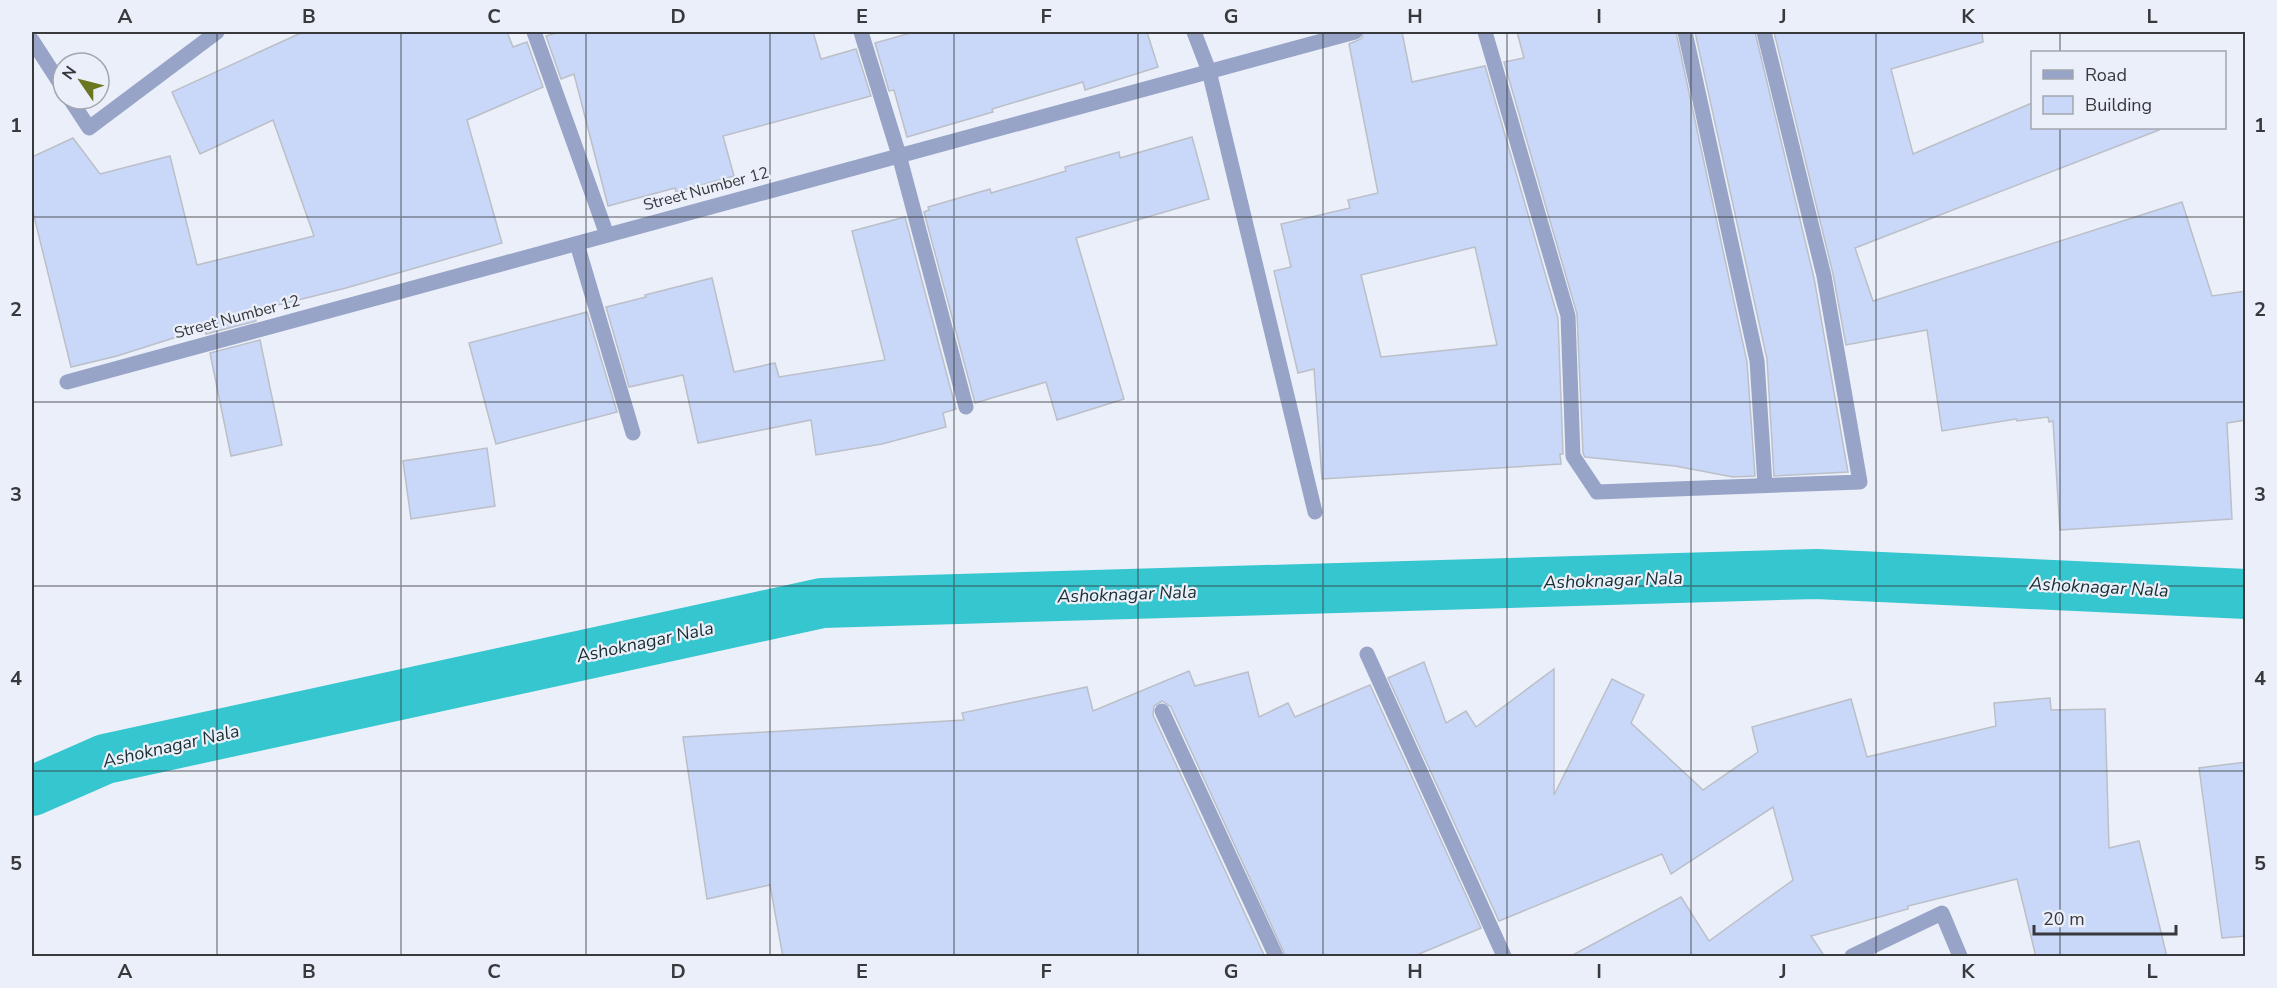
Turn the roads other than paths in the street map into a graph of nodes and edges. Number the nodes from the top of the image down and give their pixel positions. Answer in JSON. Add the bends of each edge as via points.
{"nodes":[{"id":1,"x":217,"y":32,"type":"edge"},
{"id":2,"x":534,"y":32,"type":"edge"},
{"id":3,"x":861,"y":32,"type":"edge"},
{"id":4,"x":1194,"y":32,"type":"edge"},
{"id":5,"x":1355,"y":32,"type":"edge"},
{"id":6,"x":1485,"y":32,"type":"edge"},
{"id":7,"x":1685,"y":32,"type":"edge"},
{"id":8,"x":1764,"y":32,"type":"edge"},
{"id":9,"x":32,"y":40,"type":"edge"},
{"id":10,"x":51,"y":69,"type":"edge"},
{"id":11,"x":1209,"y":71,"type":"junction"},
{"id":12,"x":77,"y":111,"type":"edge"},
{"id":13,"x":111,"y":111,"type":"edge"},
{"id":14,"x":111,"y":111,"type":"edge"},
{"id":15,"x":899,"y":155,"type":"junction"},
{"id":16,"x":607,"y":235,"type":"junction"},
{"id":17,"x":577,"y":244,"type":"junction"},
{"id":18,"x":67,"y":382,"type":"dead end"},
{"id":19,"x":966,"y":407,"type":"dead end"},
{"id":20,"x":633,"y":433,"type":"dead end"},
{"id":21,"x":1766,"y":485,"type":"junction"},
{"id":22,"x":1315,"y":512,"type":"dead end"},
{"id":23,"x":1367,"y":654,"type":"dead end"},
{"id":24,"x":1162,"y":711,"type":"dead end"},
{"id":25,"x":1276,"y":957,"type":"edge"},
{"id":26,"x":1504,"y":957,"type":"edge"},
{"id":27,"x":1852,"y":957,"type":"edge"},
{"id":28,"x":1960,"y":957,"type":"edge"}],
"edges":[{"from":1,"to":13,"type":"street"},
{"from":2,"to":16,"type":"street"},
{"from":3,"to":15,"type":"street"},
{"from":4,"to":11,"type":"street"},
{"from":5,"to":11,"type":"street","name":"Street Number 12"},
{"from":6,"to":21,"type":"street","via":[[1568,316],[1573,456],[1597,492]]},
{"from":7,"to":21,"type":"street","via":[[1757,362]]},
{"from":8,"to":21,"type":"street","via":[[1824,276],[1860,482]]},
{"from":9,"to":10,"type":"street"},
{"from":11,"to":15,"type":"street","name":"Street Number 12"},
{"from":11,"to":22,"type":"street"},
{"from":12,"to":14,"type":"street","via":[[88,128]]},
{"from":15,"to":16,"type":"street","name":"Street Number 12"},
{"from":15,"to":19,"type":"street"},
{"from":16,"to":17,"type":"street","name":"Street Number 12"},
{"from":17,"to":18,"type":"street","name":"Street Number 12"},
{"from":17,"to":20,"type":"street"},
{"from":23,"to":26,"type":"street"},
{"from":24,"to":25,"type":"street"},
{"from":27,"to":28,"type":"street","via":[[1942,913]]}]}
